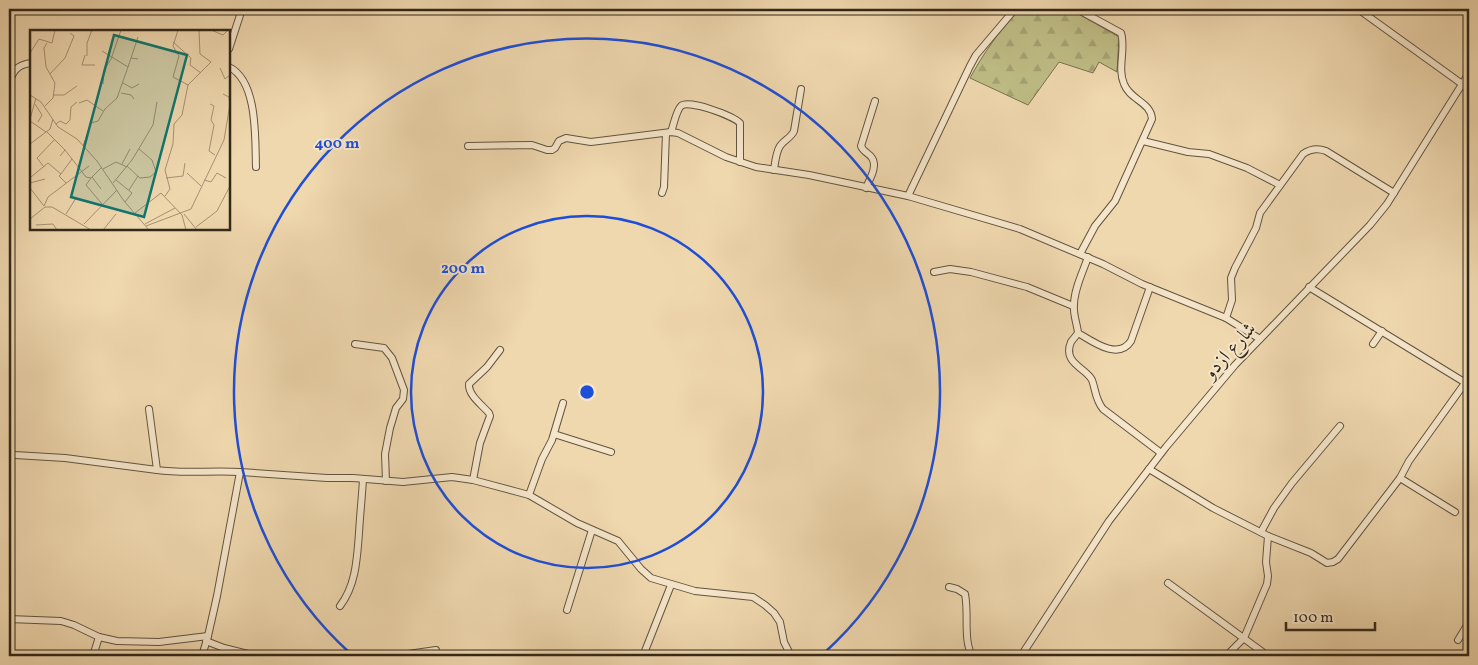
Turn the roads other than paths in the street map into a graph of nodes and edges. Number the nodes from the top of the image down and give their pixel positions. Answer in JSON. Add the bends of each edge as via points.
{"nodes":[{"id":1,"x":242,"y":9,"type":"edge"},
{"id":2,"x":1015,"y":9,"type":"edge"},
{"id":3,"x":1077,"y":9,"type":"edge"},
{"id":4,"x":1358,"y":9,"type":"edge"},
{"id":5,"x":230,"y":46,"type":"edge"},
{"id":6,"x":30,"y":63,"type":"edge"},
{"id":7,"x":230,"y":67,"type":"edge"},
{"id":8,"x":1469,"y":73,"type":"edge"},
{"id":9,"x":9,"y":82,"type":"edge"},
{"id":10,"x":1462,"y":84,"type":"junction"},
{"id":11,"x":801,"y":89,"type":"dead end"},
{"id":12,"x":875,"y":101,"type":"dead end"},
{"id":13,"x":669,"y":132,"type":"junction"},
{"id":14,"x":1143,"y":141,"type":"junction"},
{"id":15,"x":468,"y":146,"type":"dead end"},
{"id":16,"x":740,"y":162,"type":"junction"},
{"id":17,"x":256,"y":167,"type":"dead end"},
{"id":18,"x":774,"y":170,"type":"junction"},
{"id":19,"x":9,"y":184,"type":"edge"},
{"id":20,"x":1280,"y":185,"type":"junction"},
{"id":21,"x":866,"y":188,"type":"junction"},
{"id":22,"x":662,"y":193,"type":"dead end"},
{"id":23,"x":1394,"y":193,"type":"junction"},
{"id":24,"x":908,"y":196,"type":"junction"},
{"id":25,"x":10,"y":198,"type":"dead end"},
{"id":26,"x":1080,"y":254,"type":"junction"},
{"id":27,"x":1088,"y":257,"type":"junction"},
{"id":28,"x":934,"y":272,"type":"dead end"},
{"id":29,"x":1150,"y":287,"type":"junction"},
{"id":30,"x":1309,"y":287,"type":"junction"},
{"id":31,"x":1074,"y":306,"type":"junction"},
{"id":32,"x":1226,"y":318,"type":"junction"},
{"id":33,"x":1382,"y":331,"type":"junction"},
{"id":34,"x":1078,"y":333,"type":"junction"},
{"id":35,"x":1260,"y":339,"type":"junction"},
{"id":36,"x":355,"y":344,"type":"dead end"},
{"id":37,"x":1373,"y":344,"type":"dead end"},
{"id":38,"x":500,"y":350,"type":"dead end"},
{"id":39,"x":1467,"y":384,"type":"edge"},
{"id":40,"x":562,"y":403,"type":"dead end"},
{"id":41,"x":149,"y":409,"type":"dead end"},
{"id":42,"x":1340,"y":426,"type":"dead end"},
{"id":43,"x":554,"y":434,"type":"junction"},
{"id":44,"x":611,"y":452,"type":"dead end"},
{"id":45,"x":9,"y":453,"type":"edge"},
{"id":46,"x":1161,"y":453,"type":"junction"},
{"id":47,"x":1149,"y":469,"type":"junction"},
{"id":48,"x":157,"y":470,"type":"junction"},
{"id":49,"x":240,"y":472,"type":"junction"},
{"id":50,"x":1400,"y":478,"type":"junction"},
{"id":51,"x":363,"y":479,"type":"junction"},
{"id":52,"x":472,"y":480,"type":"junction"},
{"id":53,"x":386,"y":481,"type":"junction"},
{"id":54,"x":529,"y":495,"type":"junction"},
{"id":55,"x":1455,"y":512,"type":"dead end"},
{"id":56,"x":592,"y":530,"type":"junction"},
{"id":57,"x":1261,"y":532,"type":"junction"},
{"id":58,"x":1268,"y":536,"type":"junction"},
{"id":59,"x":1168,"y":583,"type":"dead end"},
{"id":60,"x":671,"y":585,"type":"junction"},
{"id":61,"x":949,"y":587,"type":"dead end"},
{"id":62,"x":340,"y":606,"type":"dead end"},
{"id":63,"x":567,"y":610,"type":"dead end"},
{"id":64,"x":10,"y":619,"type":"edge"},
{"id":65,"x":1469,"y":622,"type":"edge"},
{"id":66,"x":9,"y":632,"type":"edge"},
{"id":67,"x":99,"y":637,"type":"junction"},
{"id":68,"x":1244,"y":638,"type":"junction"},
{"id":69,"x":207,"y":639,"type":"junction"},
{"id":70,"x":1458,"y":640,"type":"dead end"},
{"id":71,"x":436,"y":650,"type":"dead end"},
{"id":72,"x":230,"y":653,"type":"edge"},
{"id":73,"x":93,"y":656,"type":"edge"},
{"id":74,"x":202,"y":656,"type":"edge"},
{"id":75,"x":257,"y":656,"type":"edge"},
{"id":76,"x":394,"y":656,"type":"edge"},
{"id":77,"x":644,"y":656,"type":"edge"},
{"id":78,"x":791,"y":656,"type":"edge"},
{"id":79,"x":859,"y":656,"type":"edge"},
{"id":80,"x":875,"y":656,"type":"edge"},
{"id":81,"x":972,"y":656,"type":"edge"},
{"id":82,"x":1021,"y":656,"type":"edge"},
{"id":83,"x":1226,"y":656,"type":"edge"},
{"id":84,"x":1268,"y":656,"type":"edge"}],
"edges":[{"from":1,"to":5,"type":"street"},
{"from":2,"to":24,"type":"street","via":[[976,55]]},
{"from":3,"to":14,"type":"street","via":[[1121,34],[1123,84],[1129,94],[1152,113]]},
{"from":4,"to":10,"type":"street"},
{"from":6,"to":9,"type":"street","via":[[22,64],[14,71]]},
{"from":7,"to":17,"type":"street","via":[[236,70],[244,82],[251,100]]},
{"from":8,"to":10,"type":"street","name":"شارع ازدو"},
{"from":10,"to":23,"type":"street","name":"شارع ازدو"},
{"from":11,"to":18,"type":"street","via":[[794,131],[781,144]]},
{"from":12,"to":21,"type":"street","via":[[861,146],[874,165]]},
{"from":13,"to":15,"type":"street","via":[[590,142],[566,138],[552,150],[532,145]]},
{"from":13,"to":16,"type":"street","via":[[691,138]]},
{"from":13,"to":16,"type":"street","via":[[684,104],[692,103],[736,120],[740,123]]},
{"from":13,"to":22,"type":"street"},
{"from":14,"to":20,"type":"street","via":[[1209,154]]},
{"from":14,"to":26,"type":"street","via":[[1115,201],[1095,226]]},
{"from":16,"to":18,"type":"street"},
{"from":18,"to":21,"type":"street"},
{"from":19,"to":25,"type":"street"},
{"from":20,"to":23,"type":"street","via":[[1303,154],[1320,149]]},
{"from":20,"to":32,"type":"street","via":[[1260,213],[1256,228],[1235,268],[1232,300]]},
{"from":21,"to":24,"type":"street"},
{"from":23,"to":30,"type":"street","name":"شارع ازدو","via":[[1370,225]]},
{"from":24,"to":26,"type":"street","via":[[1020,229]]},
{"from":26,"to":27,"type":"street"},
{"from":27,"to":29,"type":"street"},
{"from":27,"to":31,"type":"street"},
{"from":28,"to":31,"type":"street","via":[[950,269],[971,272],[1027,287]]},
{"from":29,"to":32,"type":"street"},
{"from":29,"to":34,"type":"street","via":[[1127,347],[1112,350]]},
{"from":30,"to":33,"type":"street"},
{"from":30,"to":35,"type":"street","name":"شارع ازدو"},
{"from":31,"to":34,"type":"street"},
{"from":32,"to":35,"type":"street"},
{"from":33,"to":37,"type":"street"},
{"from":33,"to":39,"type":"street"},
{"from":34,"to":46,"type":"street","via":[[1070,344],[1070,351],[1073,361],[1091,379],[1099,404]]},
{"from":35,"to":46,"type":"street","name":"شارع ازدو"},
{"from":36,"to":53,"type":"street","via":[[384,348],[392,358],[404,390],[390,428],[385,454]]},
{"from":38,"to":52,"type":"street","via":[[469,384],[471,392],[490,416]]},
{"from":39,"to":50,"type":"street"},
{"from":40,"to":43,"type":"street"},
{"from":41,"to":48,"type":"street"},
{"from":42,"to":57,"type":"street","via":[[1292,483]]},
{"from":43,"to":44,"type":"street"},
{"from":43,"to":54,"type":"street"},
{"from":45,"to":48,"type":"street"},
{"from":46,"to":47,"type":"street","name":"شارع ازدو"},
{"from":47,"to":57,"type":"street","via":[[1213,508]]},
{"from":47,"to":82,"type":"street","name":"شارع ازدو","via":[[1109,521]]},
{"from":48,"to":49,"type":"street"},
{"from":49,"to":51,"type":"street"},
{"from":49,"to":69,"type":"street"},
{"from":50,"to":55,"type":"street"},
{"from":50,"to":58,"type":"street","via":[[1333,562],[1327,563]]},
{"from":51,"to":53,"type":"street"},
{"from":51,"to":62,"type":"street","via":[[355,571]]},
{"from":52,"to":53,"type":"street","via":[[452,477]]},
{"from":52,"to":54,"type":"street"},
{"from":54,"to":56,"type":"street"},
{"from":56,"to":60,"type":"street","via":[[618,540],[645,574]]},
{"from":56,"to":63,"type":"street"},
{"from":57,"to":58,"type":"street"},
{"from":58,"to":68,"type":"street","via":[[1267,584]]},
{"from":59,"to":68,"type":"street"},
{"from":60,"to":77,"type":"street"},
{"from":60,"to":78,"type":"street","via":[[753,598],[765,605],[780,622]]},
{"from":61,"to":81,"type":"street","via":[[965,594],[968,607],[967,647]]},
{"from":64,"to":66,"type":"street"},
{"from":64,"to":67,"type":"street","via":[[60,621]]},
{"from":65,"to":70,"type":"street"},
{"from":67,"to":69,"type":"street","via":[[135,643]]},
{"from":67,"to":73,"type":"street"},
{"from":68,"to":83,"type":"street"},
{"from":68,"to":84,"type":"street"},
{"from":69,"to":72,"type":"street"},
{"from":69,"to":74,"type":"street"},
{"from":71,"to":76,"type":"street"},
{"from":72,"to":75,"type":"street"},
{"from":79,"to":80,"type":"street"}]}
